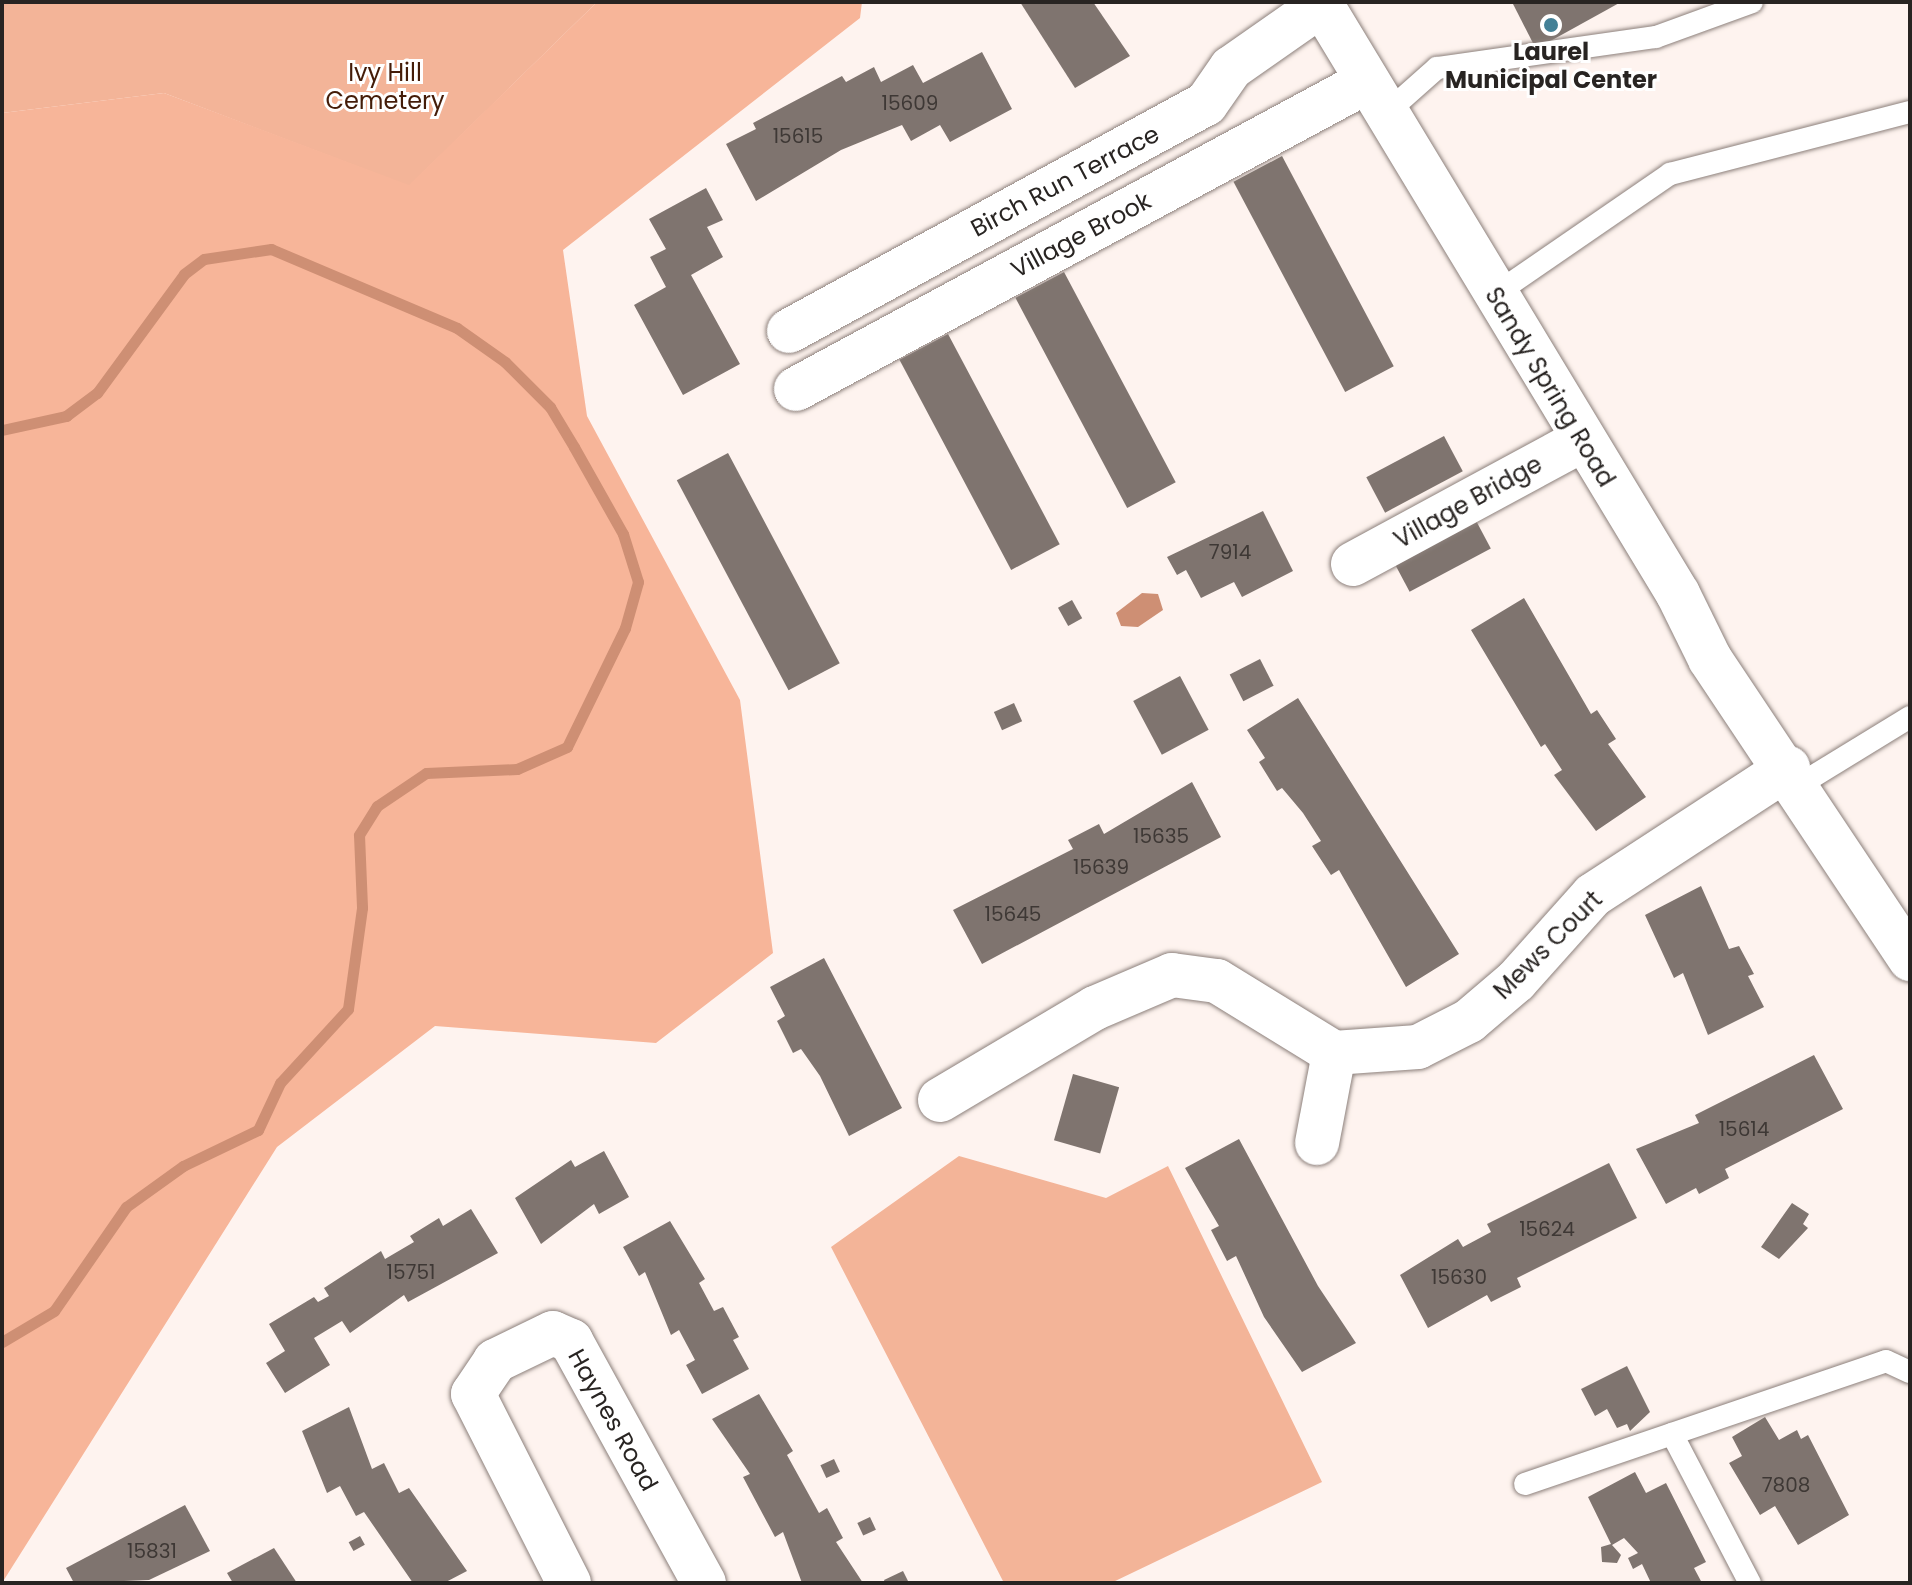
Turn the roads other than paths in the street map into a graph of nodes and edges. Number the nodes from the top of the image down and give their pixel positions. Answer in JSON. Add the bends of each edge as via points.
{"nodes":[{"id":1,"x":1752,"y":2,"type":"edge"},
{"id":2,"x":1321,"y":4,"type":"edge"},
{"id":3,"x":1375,"y":99,"type":"junction"},
{"id":4,"x":1910,"y":112,"type":"edge"},
{"id":5,"x":1494,"y":295,"type":"junction"},
{"id":6,"x":789,"y":331,"type":"dead end"},
{"id":7,"x":796,"y":389,"type":"dead end"},
{"id":8,"x":1582,"y":440,"type":"junction"},
{"id":9,"x":1353,"y":564,"type":"dead end"},
{"id":10,"x":1909,"y":720,"type":"edge"},
{"id":11,"x":1793,"y":777,"type":"junction"},
{"id":12,"x":1910,"y":959,"type":"edge"},
{"id":13,"x":1334,"y":1053,"type":"junction"},
{"id":14,"x":940,"y":1100,"type":"dead end"},
{"id":15,"x":1317,"y":1143,"type":"dead end"},
{"id":16,"x":1910,"y":1372,"type":"edge"},
{"id":17,"x":1672,"y":1434,"type":"junction"},
{"id":18,"x":1525,"y":1484,"type":"dead end"},
{"id":19,"x":569,"y":1583,"type":"edge"},
{"id":20,"x":704,"y":1583,"type":"edge"},
{"id":21,"x":1750,"y":1583,"type":"edge"}],
"edges":[{"from":1,"to":3,"type":"lane","via":[[1656,37],[1437,68]]},
{"from":2,"to":3,"type":"street","name":"Sandy Spring Road"},
{"from":2,"to":6,"type":"street","name":"Birch Run Terrace","via":[[1231,68],[1206,104]]},
{"from":3,"to":5,"type":"street","name":"Sandy Spring Road"},
{"from":3,"to":7,"type":"street","name":"Village Brook"},
{"from":4,"to":5,"type":"lane","via":[[1670,174]]},
{"from":5,"to":8,"type":"street","name":"Sandy Spring Road"},
{"from":8,"to":9,"type":"street","name":"Village Bridge"},
{"from":8,"to":11,"type":"street","name":"Sandy Spring Road","via":[[1710,659]]},
{"from":10,"to":11,"type":"lane"},
{"from":11,"to":12,"type":"street","name":"Sandy Spring Road"},
{"from":11,"to":13,"type":"street","name":"Mews Court","via":[[1593,895],[1516,981],[1469,1021],[1418,1047]]},
{"from":13,"to":14,"type":"street","via":[[1217,981],[1172,975],[1095,1008]]},
{"from":13,"to":15,"type":"street"},
{"from":16,"to":17,"type":"lane","via":[[1886,1361]]},
{"from":17,"to":18,"type":"lane"},
{"from":17,"to":21,"type":"lane"},
{"from":19,"to":20,"type":"street","name":"Haynes Road","via":[[473,1394],[495,1361],[553,1333],[571,1341]]}]}
